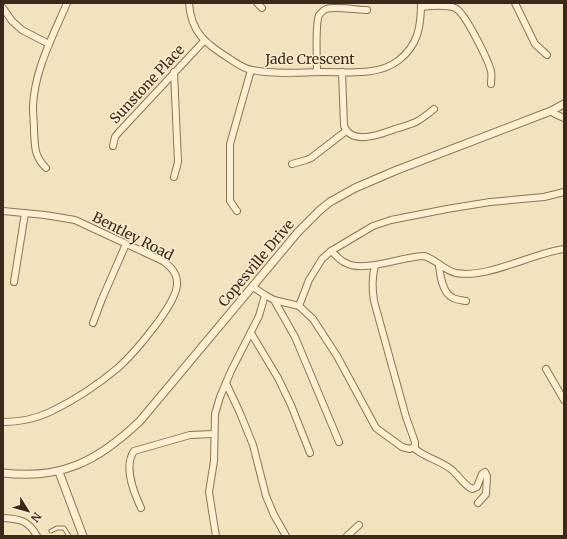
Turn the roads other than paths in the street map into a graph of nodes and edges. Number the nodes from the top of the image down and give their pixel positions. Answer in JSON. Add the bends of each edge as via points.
{"nodes":[{"id":1,"x":67,"y":3,"type":"edge"},
{"id":2,"x":189,"y":3,"type":"edge"},
{"id":3,"x":257,"y":3,"type":"edge"},
{"id":4,"x":515,"y":3,"type":"edge"},
{"id":5,"x":421,"y":5,"type":"edge"},
{"id":6,"x":3,"y":8,"type":"edge"},
{"id":7,"x":262,"y":8,"type":"dead end"},
{"id":8,"x":367,"y":10,"type":"dead end"},
{"id":9,"x":204,"y":41,"type":"junction"},
{"id":10,"x":49,"y":44,"type":"junction"},
{"id":11,"x":547,"y":56,"type":"dead end"},
{"id":12,"x":250,"y":70,"type":"junction"},
{"id":13,"x":174,"y":72,"type":"junction"},
{"id":14,"x":317,"y":72,"type":"junction"},
{"id":15,"x":342,"y":72,"type":"junction"},
{"id":16,"x":491,"y":84,"type":"dead end"},
{"id":17,"x":564,"y":104,"type":"edge"},
{"id":18,"x":434,"y":109,"type":"dead end"},
{"id":19,"x":551,"y":111,"type":"junction"},
{"id":20,"x":564,"y":118,"type":"edge"},
{"id":21,"x":346,"y":131,"type":"junction"},
{"id":22,"x":113,"y":146,"type":"dead end"},
{"id":23,"x":292,"y":164,"type":"dead end"},
{"id":24,"x":46,"y":168,"type":"dead end"},
{"id":25,"x":174,"y":177,"type":"dead end"},
{"id":26,"x":564,"y":192,"type":"edge"},
{"id":27,"x":3,"y":211,"type":"edge"},
{"id":28,"x":236,"y":211,"type":"dead end"},
{"id":29,"x":25,"y":213,"type":"junction"},
{"id":30,"x":126,"y":244,"type":"junction"},
{"id":31,"x":564,"y":249,"type":"edge"},
{"id":32,"x":331,"y":251,"type":"junction"},
{"id":33,"x":375,"y":265,"type":"junction"},
{"id":34,"x":439,"y":265,"type":"junction"},
{"id":35,"x":14,"y":282,"type":"dead end"},
{"id":36,"x":253,"y":287,"type":"junction"},
{"id":37,"x":265,"y":295,"type":"junction"},
{"id":38,"x":274,"y":300,"type":"junction"},
{"id":39,"x":466,"y":300,"type":"dead end"},
{"id":40,"x":298,"y":306,"type":"junction"},
{"id":41,"x":93,"y":324,"type":"dead end"},
{"id":42,"x":251,"y":333,"type":"junction"},
{"id":43,"x":546,"y":369,"type":"dead end"},
{"id":44,"x":226,"y":383,"type":"junction"},
{"id":45,"x":564,"y":400,"type":"edge"},
{"id":46,"x":3,"y":422,"type":"edge"},
{"id":47,"x":214,"y":434,"type":"junction"},
{"id":48,"x":339,"y":442,"type":"dead end"},
{"id":49,"x":414,"y":448,"type":"junction"},
{"id":50,"x":310,"y":453,"type":"dead end"},
{"id":51,"x":59,"y":472,"type":"junction"},
{"id":52,"x":3,"y":473,"type":"edge"},
{"id":53,"x":478,"y":503,"type":"dead end"},
{"id":54,"x":141,"y":508,"type":"dead end"},
{"id":55,"x":3,"y":518,"type":"edge"},
{"id":56,"x":359,"y":525,"type":"dead end"},
{"id":57,"x":51,"y":531,"type":"dead end"},
{"id":58,"x":36,"y":536,"type":"edge"},
{"id":59,"x":69,"y":536,"type":"edge"},
{"id":60,"x":82,"y":536,"type":"edge"},
{"id":61,"x":216,"y":536,"type":"edge"},
{"id":62,"x":286,"y":536,"type":"edge"},
{"id":63,"x":347,"y":536,"type":"edge"}],
"edges":[{"from":1,"to":10,"type":"street"},
{"from":2,"to":9,"type":"street","name":"Jade Crescent","via":[[193,24]]},
{"from":3,"to":7,"type":"street"},
{"from":4,"to":11,"type":"street","via":[[535,44]]},
{"from":5,"to":15,"type":"street","name":"Jade Crescent","via":[[420,28],[416,39],[411,48],[398,60],[372,71]]},
{"from":5,"to":16,"type":"street","via":[[449,7],[460,11],[488,65]]},
{"from":6,"to":10,"type":"street","via":[[22,30]]},
{"from":8,"to":14,"type":"street","via":[[332,8],[322,12],[318,24]]},
{"from":9,"to":12,"type":"street","name":"Jade Crescent"},
{"from":9,"to":13,"type":"street","name":"Sunstone Place"},
{"from":10,"to":24,"type":"street","via":[[37,79],[33,107],[36,156]]},
{"from":12,"to":14,"type":"street","name":"Jade Crescent"},
{"from":12,"to":28,"type":"street","via":[[230,144],[230,201]]},
{"from":13,"to":22,"type":"street","name":"Sunstone Place","via":[[119,132]]},
{"from":13,"to":25,"type":"street","via":[[178,162]]},
{"from":14,"to":15,"type":"street","name":"Jade Crescent"},
{"from":15,"to":21,"type":"street","via":[[343,121]]},
{"from":17,"to":19,"type":"street","name":"Copesville Drive"},
{"from":18,"to":21,"type":"street","via":[[417,121],[383,133],[361,137]]},
{"from":19,"to":20,"type":"street"},
{"from":19,"to":36,"type":"street","name":"Copesville Drive","via":[[397,170],[343,194],[330,202],[298,232]]},
{"from":21,"to":23,"type":"street","via":[[311,158]]},
{"from":26,"to":32,"type":"street","via":[[544,197],[490,202],[392,220],[367,229]]},
{"from":27,"to":29,"type":"street","name":"Bentley Road"},
{"from":29,"to":30,"type":"street","name":"Bentley Road","via":[[75,220]]},
{"from":29,"to":35,"type":"street"},
{"from":30,"to":41,"type":"street"},
{"from":30,"to":46,"type":"street","name":"Bentley Road","via":[[163,261],[173,269],[177,278],[176,290],[167,310],[118,367],[79,396],[36,418]]},
{"from":31,"to":34,"type":"street","via":[[481,272],[464,274]]},
{"from":32,"to":33,"type":"street","via":[[350,265]]},
{"from":32,"to":40,"type":"street","via":[[309,280]]},
{"from":33,"to":34,"type":"street","via":[[424,256]]},
{"from":33,"to":49,"type":"street","via":[[372,290],[374,302],[415,442]]},
{"from":34,"to":39,"type":"street","via":[[441,279],[448,294],[455,299]]},
{"from":36,"to":37,"type":"street"},
{"from":36,"to":51,"type":"street","name":"Copesville Drive","via":[[140,421],[104,450]]},
{"from":37,"to":38,"type":"street"},
{"from":37,"to":42,"type":"street"},
{"from":38,"to":40,"type":"street"},
{"from":38,"to":48,"type":"street","via":[[295,338]]},
{"from":40,"to":49,"type":"street","via":[[313,320],[337,356],[376,428],[402,447]]},
{"from":42,"to":44,"type":"street"},
{"from":42,"to":50,"type":"street","via":[[278,378]]},
{"from":43,"to":45,"type":"street"},
{"from":44,"to":47,"type":"street","via":[[217,406]]},
{"from":44,"to":62,"type":"street","via":[[253,445],[266,496]]},
{"from":47,"to":54,"type":"street","via":[[190,435],[134,451],[131,455],[130,474],[133,490]]},
{"from":47,"to":61,"type":"street","via":[[214,461],[209,492]]},
{"from":49,"to":53,"type":"street","via":[[446,465],[472,489],[477,487],[485,472],[486,494]]},
{"from":51,"to":52,"type":"street","name":"Copesville Drive","via":[[32,475]]},
{"from":51,"to":60,"type":"street"},
{"from":55,"to":58,"type":"street","via":[[24,521]]},
{"from":56,"to":63,"type":"street"},
{"from":57,"to":59,"type":"lane","via":[[64,528]]}]}
